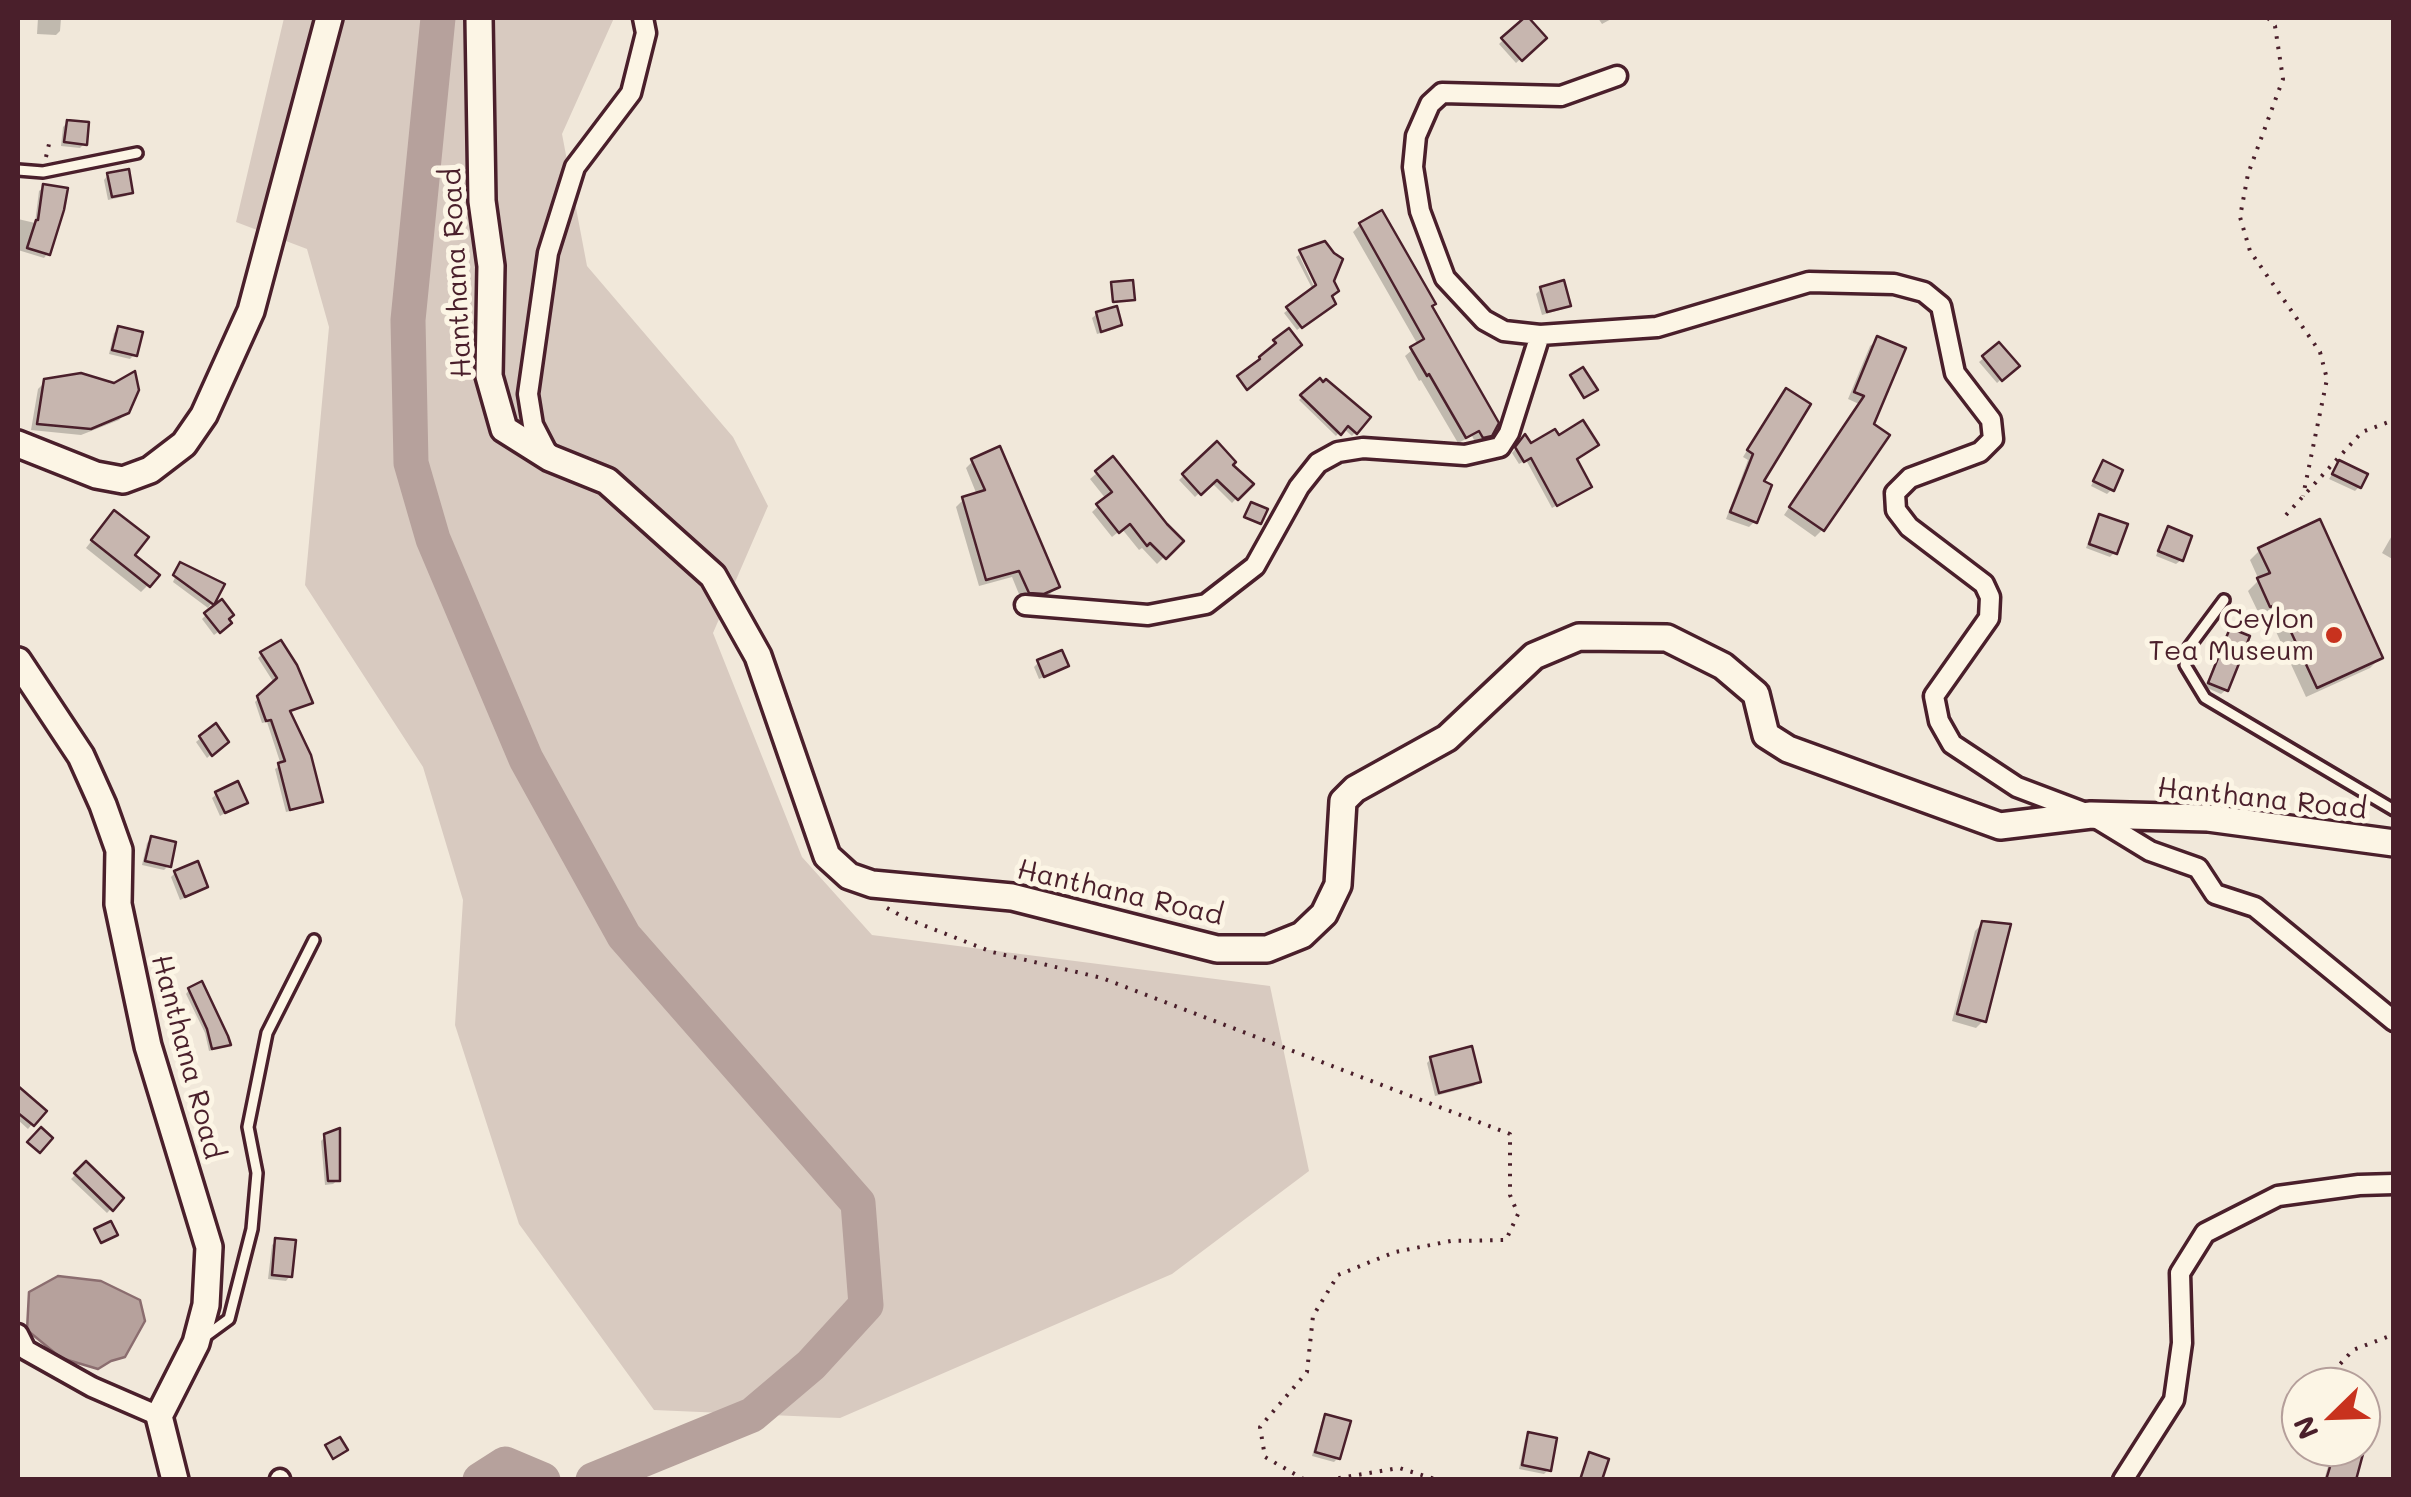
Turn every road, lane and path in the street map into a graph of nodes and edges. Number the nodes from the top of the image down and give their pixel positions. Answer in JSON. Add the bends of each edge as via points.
{"nodes":[{"id":1,"x":329,"y":18,"type":"edge"},
{"id":2,"x":479,"y":18,"type":"edge"},
{"id":3,"x":643,"y":18,"type":"edge"},
{"id":4,"x":2268,"y":18,"type":"edge"},
{"id":5,"x":1617,"y":76,"type":"dead end"},
{"id":6,"x":137,"y":153,"type":"dead end"},
{"id":7,"x":18,"y":170,"type":"edge"},
{"id":8,"x":1540,"y":335,"type":"junction"},
{"id":9,"x":2394,"y":420,"type":"edge"},
{"id":10,"x":18,"y":444,"type":"edge"},
{"id":11,"x":550,"y":458,"type":"junction"},
{"id":12,"x":2303,"y":496,"type":"junction"},
{"id":13,"x":2286,"y":515,"type":"dead end"},
{"id":14,"x":2224,"y":600,"type":"dead end"},
{"id":15,"x":1025,"y":605,"type":"dead end"},
{"id":16,"x":18,"y":661,"type":"edge"},
{"id":17,"x":2394,"y":810,"type":"edge"},
{"id":18,"x":2091,"y":815,"type":"junction"},
{"id":19,"x":2394,"y":842,"type":"edge"},
{"id":20,"x":872,"y":884,"type":"junction"},
{"id":21,"x":314,"y":940,"type":"dead end"},
{"id":22,"x":2394,"y":1020,"type":"edge"},
{"id":23,"x":2394,"y":1184,"type":"edge"},
{"id":24,"x":18,"y":1334,"type":"edge"},
{"id":25,"x":2394,"y":1341,"type":"edge"},
{"id":26,"x":196,"y":1343,"type":"junction"},
{"id":27,"x":2337,"y":1367,"type":"edge"},
{"id":28,"x":158,"y":1416,"type":"junction"},
{"id":29,"x":174,"y":1480,"type":"edge"},
{"id":30,"x":1305,"y":1480,"type":"edge"},
{"id":31,"x":1328,"y":1480,"type":"edge"},
{"id":32,"x":1438,"y":1480,"type":"edge"},
{"id":33,"x":2123,"y":1480,"type":"edge"}],
"edges":[{"from":1,"to":10,"type":"street","via":[[251,310],[204,416],[184,444],[150,470],[123,480]]},
{"from":2,"to":11,"type":"street","name":"Hanthana Road","via":[[482,201],[491,266],[488,376],[504,429]]},
{"from":3,"to":11,"type":"street","via":[[646,33],[631,93],[575,167],[548,253],[528,394],[533,425]]},
{"from":4,"to":12,"type":"path","via":[[2283,79],[2248,174],[2240,217],[2250,251],[2320,352],[2327,379]]},
{"from":5,"to":8,"type":"street","via":[[1561,96],[1442,93],[1416,136],[1420,212],[1446,278],[1484,320],[1504,332]]},
{"from":6,"to":7,"type":"lane","via":[[44,172]]},
{"from":8,"to":15,"type":"street","via":[[1500,446],[1465,455],[1338,452],[1298,486],[1255,566],[1206,604],[1148,614]]},
{"from":8,"to":18,"type":"street","via":[[1658,327],[1810,282],[1894,284],[1924,292],[1941,306],[1955,373],[1991,420],[1993,438],[1980,452],[1910,478],[1894,493],[1896,510],[1910,527],[1984,584],[1990,596],[1988,618],[1934,696],[1938,721],[1952,744],[2018,787]]},
{"from":9,"to":12,"type":"path","via":[[2362,432]]},
{"from":11,"to":20,"type":"street","name":"Hanthana Road","via":[[608,482],[713,576],[758,656],[827,856]]},
{"from":12,"to":13,"type":"path"},
{"from":14,"to":17,"type":"lane","via":[[2185,665],[2205,698]]},
{"from":16,"to":26,"type":"street","name":"Hanthana Road","via":[[81,756],[119,850],[118,904],[148,1046],[209,1247]]},
{"from":18,"to":19,"type":"street","name":"Hanthana Road","via":[[2208,818]]},
{"from":18,"to":20,"type":"street","name":"Hanthana Road","via":[[2000,826],[1788,749],[1766,735],[1756,694],[1723,666],[1667,638],[1579,636],[1534,656],[1447,738],[1343,801],[1338,885],[1324,914],[1302,935],[1268,949],[1217,949],[1012,897]]},
{"from":18,"to":22,"type":"street","via":[[2150,851],[2198,868],[2215,894],[2255,907]]},
{"from":20,"to":30,"type":"path","via":[[874,901],[922,925],[992,952],[1102,978],[1510,1134],[1510,1195],[1518,1214],[1506,1240],[1396,1252],[1338,1275],[1313,1316],[1307,1372],[1260,1427],[1265,1458]]},
{"from":21,"to":26,"type":"lane","via":[[267,1033],[248,1127],[257,1173],[252,1229],[229,1319]]},
{"from":23,"to":33,"type":"street","via":[[2278,1196],[2205,1233],[2180,1273],[2182,1342],[2174,1400]]},
{"from":24,"to":28,"type":"street","via":[[26,1350]]},
{"from":25,"to":27,"type":"path","via":[[2387,1337],[2353,1350]]},
{"from":26,"to":28,"type":"street","name":"Hanthana Road"},
{"from":28,"to":29,"type":"street"},
{"from":31,"to":32,"type":"path","via":[[1400,1468]]}]}
